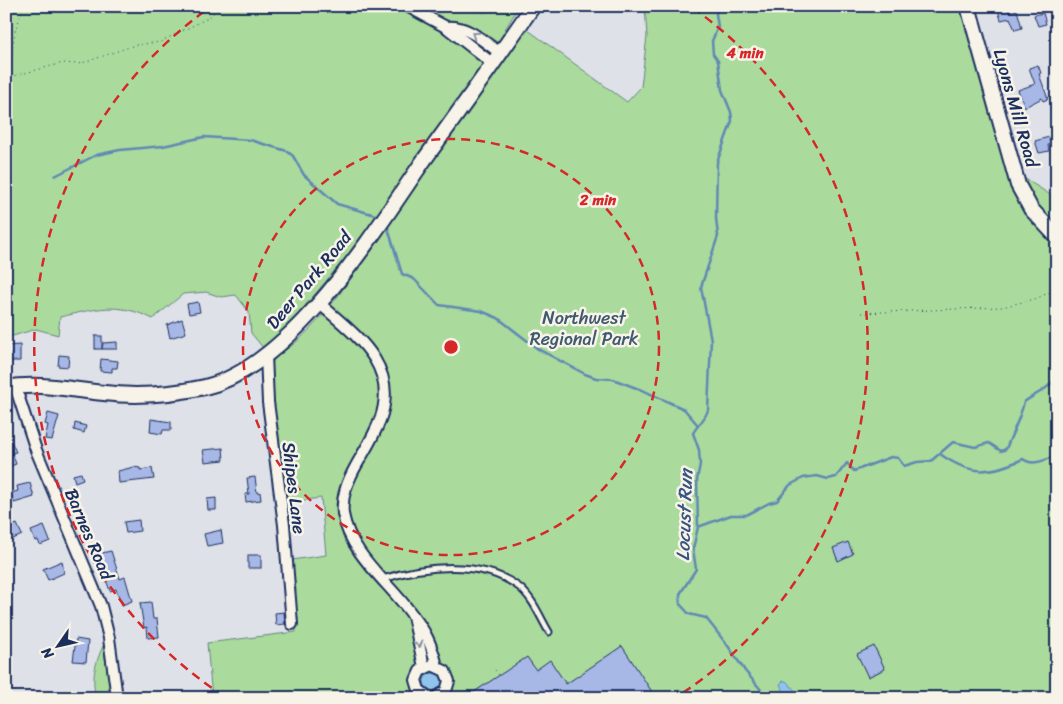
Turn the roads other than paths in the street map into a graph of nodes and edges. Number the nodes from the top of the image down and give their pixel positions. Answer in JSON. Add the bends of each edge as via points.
{"nodes":[{"id":1,"x":407,"y":6,"type":"edge"},
{"id":2,"x":533,"y":6,"type":"edge"},
{"id":3,"x":968,"y":6,"type":"edge"},
{"id":4,"x":496,"y":58,"type":"junction"},
{"id":5,"x":1057,"y":237,"type":"edge"},
{"id":6,"x":319,"y":303,"type":"junction"},
{"id":7,"x":266,"y":355,"type":"junction"},
{"id":8,"x":11,"y":387,"type":"edge"},
{"id":9,"x":383,"y":579,"type":"junction"},
{"id":10,"x":413,"y":616,"type":"junction"},
{"id":11,"x":292,"y":624,"type":"dead end"},
{"id":12,"x":549,"y":632,"type":"dead end"},
{"id":13,"x":436,"y":666,"type":"junction"},
{"id":14,"x":424,"y":667,"type":"junction"},
{"id":15,"x":117,"y":698,"type":"edge"},
{"id":16,"x":430,"y":698,"type":"edge"},
{"id":17,"x":435,"y":698,"type":"edge"}],
"edges":[{"from":1,"to":4,"type":"street","via":[[446,27],[468,30]]},
{"from":2,"to":4,"type":"street","name":"Deer Park Road"},
{"from":3,"to":5,"type":"street","name":"Lyons Mill Road","via":[[1018,184],[1031,209]]},
{"from":4,"to":6,"type":"street","name":"Deer Park Road","via":[[380,223]]},
{"from":6,"to":7,"type":"street","name":"Deer Park Road"},
{"from":6,"to":9,"type":"street","via":[[367,347],[382,374],[385,394],[382,413],[352,474],[343,502],[343,514],[352,541]]},
{"from":7,"to":8,"type":"street","name":"Deer Park Road","via":[[224,381],[178,391],[113,394],[46,385]]},
{"from":7,"to":11,"type":"street","name":"Shipes Lane","via":[[268,402],[284,525]]},
{"from":8,"to":15,"type":"street","name":"Barnes Road","via":[[101,606]]},
{"from":9,"to":10,"type":"street"},
{"from":9,"to":12,"type":"lane","via":[[444,567],[482,571],[518,587],[529,598]]},
{"from":10,"to":13,"type":"street","via":[[429,640]]},
{"from":10,"to":14,"type":"street","one_way":true},
{"from":13,"to":14,"type":"street"},
{"from":13,"to":17,"type":"street","via":[[446,671],[449,681],[446,691]]},
{"from":14,"to":16,"type":"street","via":[[418,675],[417,686]]}]}
